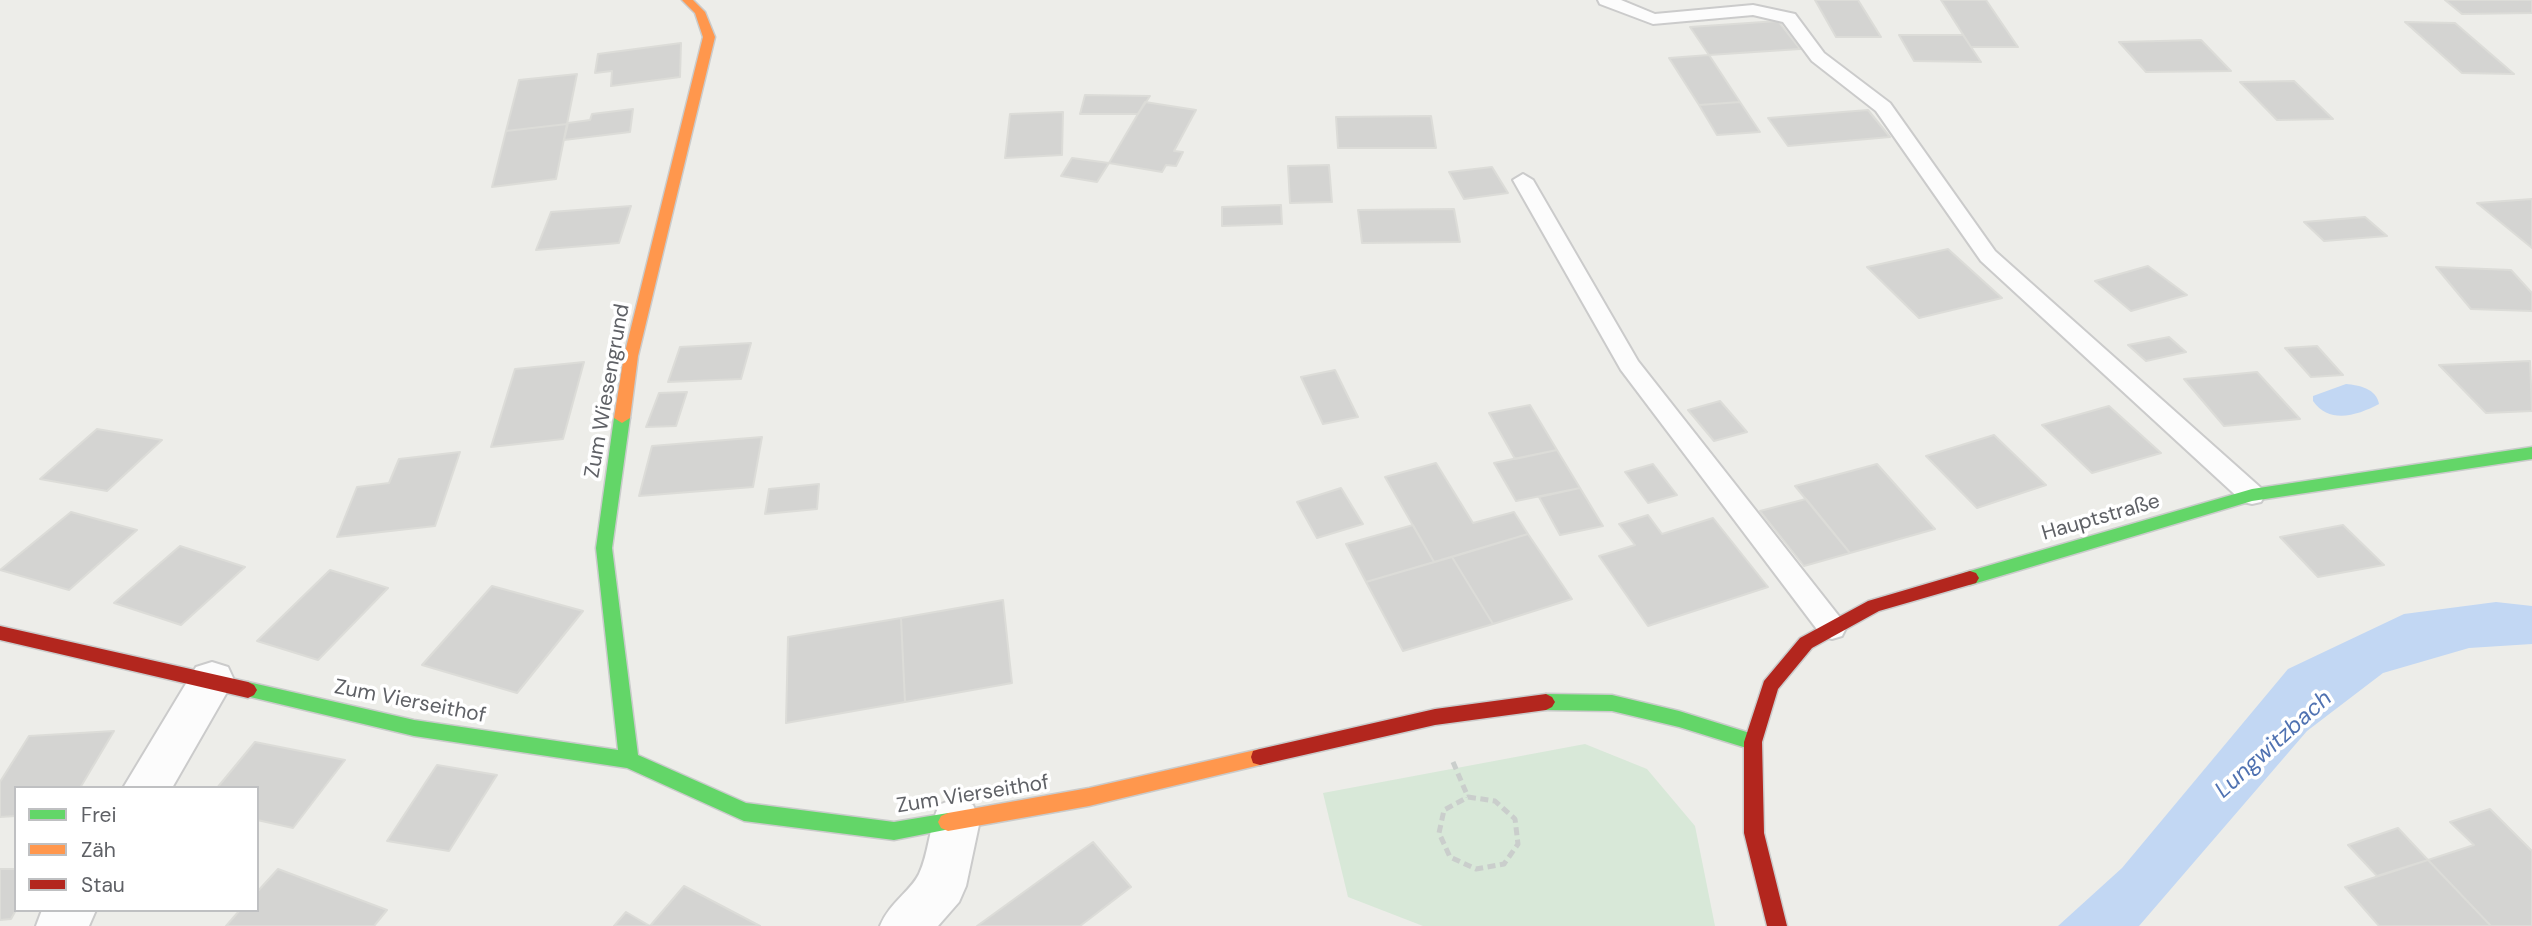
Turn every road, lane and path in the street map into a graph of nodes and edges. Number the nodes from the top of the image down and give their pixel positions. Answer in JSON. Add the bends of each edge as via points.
{"nodes":[{"id":1,"x":687,"y":0,"type":"edge"},
{"id":2,"x":1606,"y":0,"type":"edge"},
{"id":3,"x":1522,"y":180,"type":"dead end"},
{"id":4,"x":2532,"y":453,"type":"edge"},
{"id":5,"x":2252,"y":495,"type":"junction"},
{"id":6,"x":1832,"y":628,"type":"junction"},
{"id":7,"x":0,"y":633,"type":"edge"},
{"id":8,"x":212,"y":680,"type":"junction"},
{"id":9,"x":1753,"y":742,"type":"junction"},
{"id":10,"x":629,"y":760,"type":"junction"},
{"id":11,"x":147,"y":786,"type":"edge"},
{"id":12,"x":956,"y":820,"type":"junction"},
{"id":13,"x":1450,"y":857,"type":"joint"},
{"id":14,"x":905,"y":926,"type":"edge"},
{"id":15,"x":1777,"y":926,"type":"edge"}],
"edges":[{"from":1,"to":10,"type":"street","name":"Zum Wiesengrund","via":[[700,12],[709,37],[631,356],[604,548]]},
{"from":2,"to":5,"type":"lane","via":[[1653,19],[1754,10],[1789,18],[1818,57],[1883,107],[1988,256]]},
{"from":3,"to":6,"type":"lane","via":[[1629,365]]},
{"from":4,"to":5,"type":"street","name":"Hauptstraße"},
{"from":5,"to":6,"type":"street","name":"Hauptstraße","via":[[1874,606]]},
{"from":6,"to":9,"type":"street","name":"Hauptstraße","via":[[1806,643],[1770,686]]},
{"from":7,"to":8,"type":"street","name":"Zum Vierseithof"},
{"from":8,"to":10,"type":"street","name":"Zum Vierseithof","via":[[414,728]]},
{"from":8,"to":11,"type":"street"},
{"from":9,"to":12,"type":"street","name":"Zum Vierseithof","via":[[1612,703],[1542,702],[1435,717],[1089,797]]},
{"from":9,"to":15,"type":"street","name":"Hauptstraße","via":[[1754,833]]},
{"from":10,"to":12,"type":"street","name":"Zum Vierseithof","via":[[744,812],[894,831]]},
{"from":12,"to":14,"type":"street","via":[[941,886]]},
{"from":13,"to":13,"type":"path","via":[[1476,869],[1504,864],[1518,844],[1515,819],[1494,801],[1468,797],[1444,810],[1439,833]]}]}
